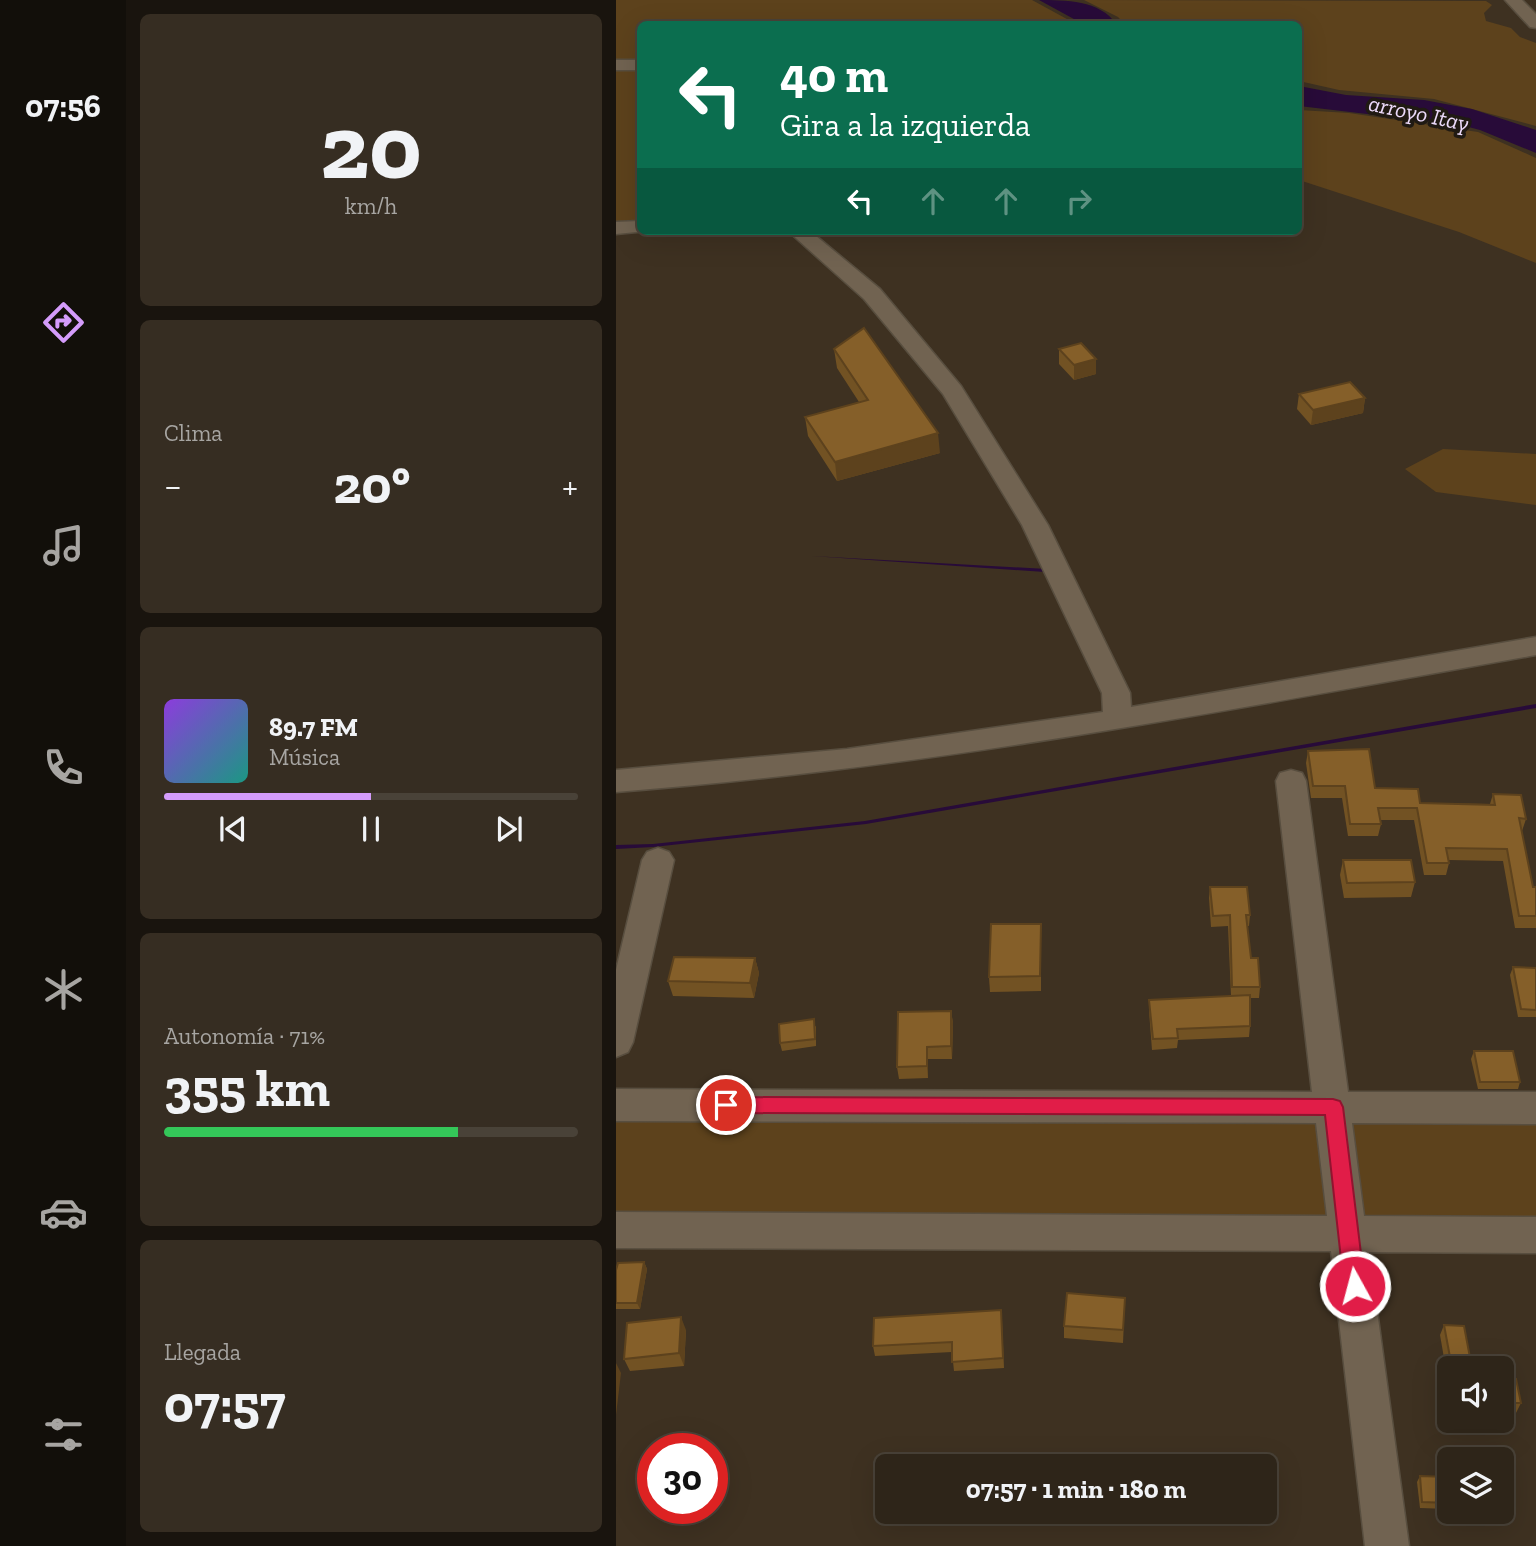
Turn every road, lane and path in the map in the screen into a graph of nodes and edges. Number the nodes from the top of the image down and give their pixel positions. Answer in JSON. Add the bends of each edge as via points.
{"nodes":[{"id":1,"x":1513,"y":0,"type":"edge"},
{"id":2,"x":1536,"y":23,"type":"edge"},
{"id":3,"x":616,"y":65,"type":"edge"},
{"id":4,"x":637,"y":65,"type":"edge"},
{"id":5,"x":616,"y":228,"type":"edge"},
{"id":6,"x":637,"y":228,"type":"edge"},
{"id":7,"x":803,"y":235,"type":"edge"},
{"id":8,"x":1536,"y":646,"type":"edge"},
{"id":9,"x":1118,"y":719,"type":"junction"},
{"id":10,"x":616,"y":781,"type":"edge"},
{"id":11,"x":1291,"y":781,"type":"dead end"},
{"id":12,"x":658,"y":860,"type":"dead end"},
{"id":13,"x":616,"y":1042,"type":"edge"},
{"id":14,"x":616,"y":1105,"type":"edge"},
{"id":15,"x":1333,"y":1107,"type":"junction"},
{"id":16,"x":1536,"y":1108,"type":"edge"},
{"id":17,"x":616,"y":1230,"type":"edge"},
{"id":18,"x":1349,"y":1234,"type":"junction"},
{"id":19,"x":1536,"y":1235,"type":"edge"},
{"id":20,"x":1387,"y":1546,"type":"edge"}],
"edges":[{"from":1,"to":2,"type":"street"},
{"from":3,"to":4,"type":"street"},
{"from":5,"to":6,"type":"street"},
{"from":7,"to":9,"type":"street","via":[[872,294],[953,391],[1035,524],[1116,693]]},
{"from":8,"to":9,"type":"street"},
{"from":9,"to":10,"type":"street","via":[[856,759]]},
{"from":11,"to":15,"type":"street"},
{"from":12,"to":13,"type":"street"},
{"from":14,"to":15,"type":"street"},
{"from":15,"to":16,"type":"street"},
{"from":15,"to":18,"type":"street"},
{"from":17,"to":18,"type":"street"},
{"from":18,"to":19,"type":"street"},
{"from":18,"to":20,"type":"street"}]}
